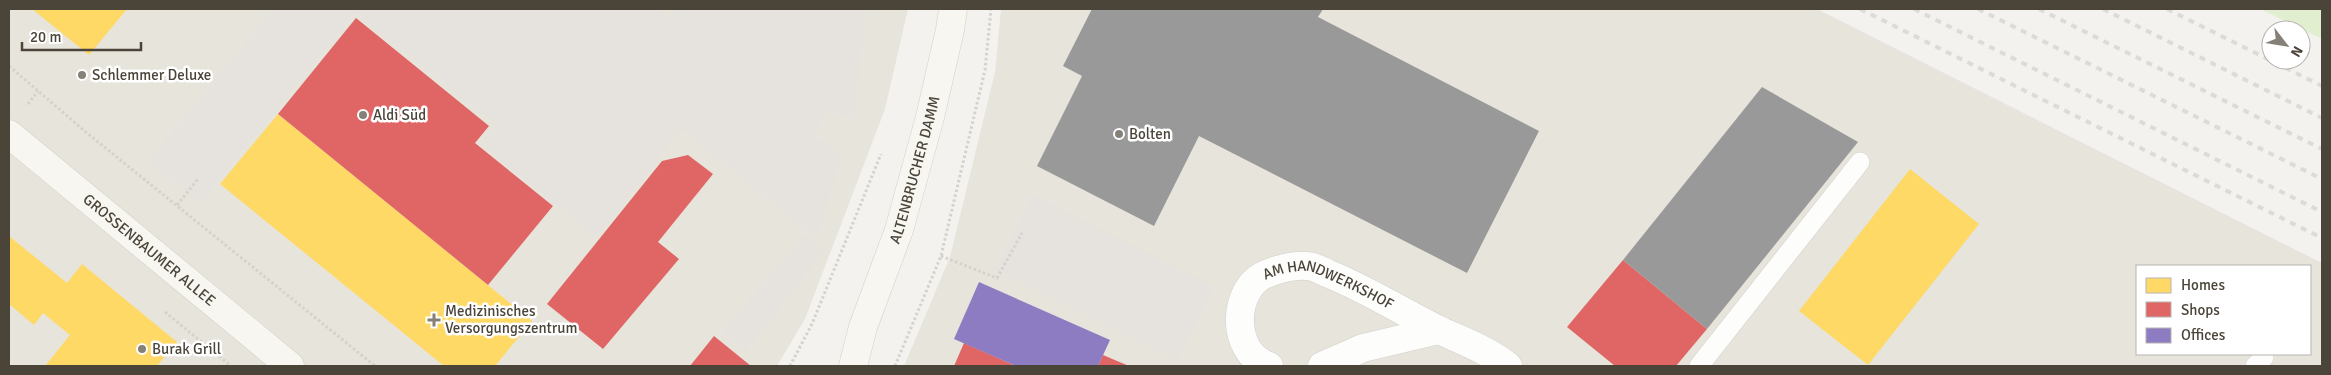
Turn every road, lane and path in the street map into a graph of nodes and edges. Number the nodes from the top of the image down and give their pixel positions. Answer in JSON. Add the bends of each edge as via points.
{"nodes":[{"id":1,"x":953,"y":9,"type":"edge"},
{"id":2,"x":991,"y":9,"type":"edge"},
{"id":3,"x":9,"y":66,"type":"edge"},
{"id":4,"x":9,"y":134,"type":"edge"},
{"id":5,"x":882,"y":150,"type":"dead end"},
{"id":6,"x":1860,"y":162,"type":"dead end"},
{"id":7,"x":198,"y":178,"type":"dead end"},
{"id":8,"x":177,"y":205,"type":"junction"},
{"id":9,"x":1022,"y":233,"type":"dead end"},
{"id":10,"x":941,"y":256,"type":"junction"},
{"id":11,"x":863,"y":327,"type":"junction"},
{"id":12,"x":1439,"y":330,"type":"junction"},
{"id":13,"x":290,"y":366,"type":"edge"},
{"id":14,"x":375,"y":366,"type":"edge"},
{"id":15,"x":790,"y":366,"type":"edge"},
{"id":16,"x":836,"y":366,"type":"edge"},
{"id":17,"x":853,"y":366,"type":"edge"},
{"id":18,"x":895,"y":366,"type":"edge"},
{"id":19,"x":1268,"y":366,"type":"edge"},
{"id":20,"x":1322,"y":366,"type":"edge"},
{"id":21,"x":1508,"y":366,"type":"edge"},
{"id":22,"x":1699,"y":366,"type":"edge"}],
"edges":[{"from":1,"to":11,"type":"main road","name":"ALTENBRUCHER DAMM","via":[[930,117],[899,230]]},
{"from":2,"to":10,"type":"path","via":[[985,70]]},
{"from":3,"to":8,"type":"path"},
{"from":4,"to":13,"type":"main road","name":"GROSSENBAUMER ALLEE"},
{"from":5,"to":15,"type":"path","via":[[812,324]]},
{"from":6,"to":22,"type":"lane"},
{"from":7,"to":8,"type":"path"},
{"from":8,"to":14,"type":"path"},
{"from":9,"to":10,"type":"path","via":[[997,278]]},
{"from":10,"to":18,"type":"path"},
{"from":11,"to":16,"type":"main road","name":"ALTENBRUCHER DAMM"},
{"from":11,"to":17,"type":"main road","name":"ALTENBRUCHER DAMM"},
{"from":12,"to":19,"type":"street","name":"AM HANDWERKSHOF","via":[[1309,265],[1280,268],[1254,282],[1241,306],[1240,329],[1246,348]]},
{"from":12,"to":20,"type":"street","via":[[1363,348]]},
{"from":12,"to":21,"type":"street","name":"AM HANDWERKSHOF","via":[[1494,355]]}]}
